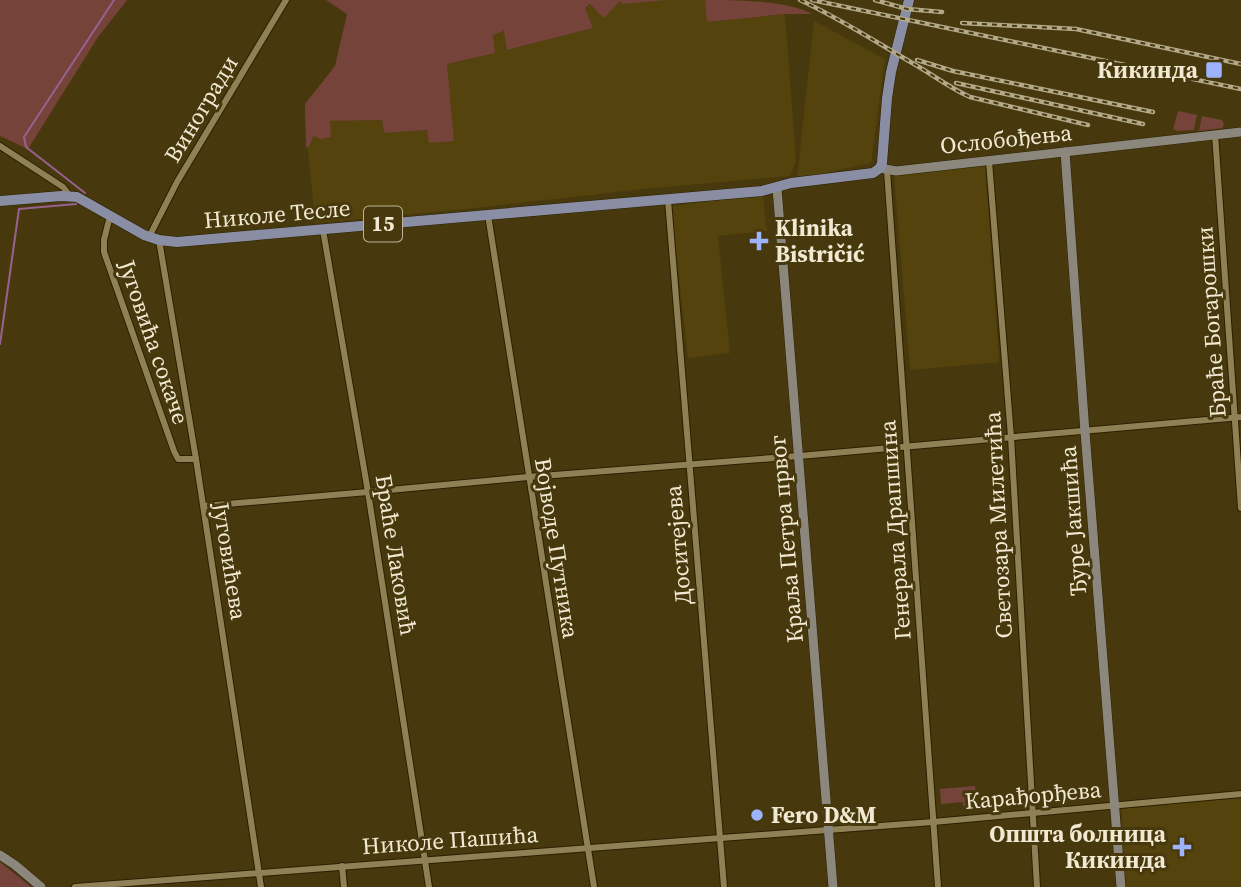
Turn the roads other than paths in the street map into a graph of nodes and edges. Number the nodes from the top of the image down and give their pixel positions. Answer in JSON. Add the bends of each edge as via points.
{"nodes":[{"id":1,"x":286,"y":0,"type":"edge"},
{"id":2,"x":909,"y":0,"type":"edge"},
{"id":3,"x":1241,"y":132,"type":"edge"},
{"id":4,"x":1215,"y":134,"type":"junction"},
{"id":5,"x":0,"y":146,"type":"edge"},
{"id":6,"x":1065,"y":152,"type":"junction"},
{"id":7,"x":989,"y":161,"type":"junction"},
{"id":8,"x":883,"y":170,"type":"junction"},
{"id":9,"x":777,"y":188,"type":"junction"},
{"id":10,"x":70,"y":196,"type":"junction"},
{"id":11,"x":668,"y":200,"type":"junction"},
{"id":12,"x":0,"y":201,"type":"edge"},
{"id":13,"x":488,"y":215,"type":"junction"},
{"id":14,"x":110,"y":216,"type":"junction"},
{"id":15,"x":323,"y":230,"type":"junction"},
{"id":16,"x":154,"y":239,"type":"junction"},
{"id":17,"x":1238,"y":417,"type":"edge"},
{"id":18,"x":1085,"y":432,"type":"junction"},
{"id":19,"x":1011,"y":437,"type":"junction"},
{"id":20,"x":906,"y":446,"type":"junction"},
{"id":21,"x":799,"y":456,"type":"junction"},
{"id":22,"x":197,"y":459,"type":"junction"},
{"id":23,"x":689,"y":464,"type":"junction"},
{"id":24,"x":528,"y":477,"type":"junction"},
{"id":25,"x":368,"y":492,"type":"junction"},
{"id":26,"x":204,"y":506,"type":"junction"},
{"id":27,"x":1241,"y":508,"type":"edge"},
{"id":28,"x":1241,"y":794,"type":"edge"},
{"id":29,"x":1114,"y":806,"type":"junction"},
{"id":30,"x":1031,"y":813,"type":"junction"},
{"id":31,"x":933,"y":822,"type":"junction"},
{"id":32,"x":828,"y":830,"type":"junction"},
{"id":33,"x":720,"y":838,"type":"junction"},
{"id":34,"x":587,"y":847,"type":"junction"},
{"id":35,"x":0,"y":855,"type":"edge"},
{"id":36,"x":425,"y":860,"type":"junction"},
{"id":37,"x":342,"y":866,"type":"junction"},
{"id":38,"x":258,"y":872,"type":"junction"},
{"id":39,"x":41,"y":887,"type":"edge"},
{"id":40,"x":75,"y":887,"type":"edge"},
{"id":41,"x":261,"y":887,"type":"edge"},
{"id":42,"x":344,"y":887,"type":"edge"},
{"id":43,"x":429,"y":887,"type":"edge"},
{"id":44,"x":594,"y":887,"type":"edge"},
{"id":45,"x":724,"y":887,"type":"edge"},
{"id":46,"x":832,"y":887,"type":"edge"},
{"id":47,"x":938,"y":887,"type":"edge"},
{"id":48,"x":1037,"y":887,"type":"edge"},
{"id":49,"x":1121,"y":887,"type":"edge"}],
"edges":[{"from":1,"to":16,"type":"street","name":"Виногради","via":[[177,182]]},
{"from":2,"to":8,"type":"main road","via":[[887,98]]},
{"from":3,"to":4,"type":"main road","name":"Ослобођења"},
{"from":4,"to":6,"type":"main road","name":"Ослобођења"},
{"from":4,"to":17,"type":"street","name":"Браће Богарошки"},
{"from":5,"to":10,"type":"street"},
{"from":6,"to":7,"type":"main road","name":"Ослобођења"},
{"from":6,"to":18,"type":"main road","name":"Ђуре Јакшића"},
{"from":7,"to":8,"type":"main road","name":"Ослобођења"},
{"from":7,"to":19,"type":"street","name":"Светозара Милетића"},
{"from":8,"to":9,"type":"main road","name":"Ослобођења","number":"15"},
{"from":8,"to":20,"type":"street","name":"Генерала Драпшина"},
{"from":9,"to":11,"type":"main road","name":"Николе Тесле","number":"15"},
{"from":9,"to":21,"type":"main road","name":"Краља Петра првог"},
{"from":10,"to":12,"type":"main road","name":"Николе Тесле","number":"15"},
{"from":10,"to":14,"type":"main road","name":"Николе Тесле","number":"15"},
{"from":11,"to":13,"type":"main road","name":"Николе Тесле","number":"15"},
{"from":11,"to":23,"type":"street","name":"Доситејева"},
{"from":13,"to":15,"type":"main road","name":"Николе Тесле","number":"15"},
{"from":13,"to":24,"type":"street","name":"Војводе Путника"},
{"from":14,"to":16,"type":"main road","name":"Николе Тесле","number":"15"},
{"from":14,"to":22,"type":"street","name":"Југовића сокаче","via":[[104,252],[174,451],[178,459]]},
{"from":15,"to":16,"type":"main road","name":"Николе Тесле","number":"15","via":[[177,242]]},
{"from":15,"to":25,"type":"street","name":"Браће Лаковић"},
{"from":16,"to":22,"type":"street","name":"Југовићева"},
{"from":17,"to":18,"type":"street"},
{"from":17,"to":27,"type":"street","name":"Браће Богарошки"},
{"from":18,"to":19,"type":"street"},
{"from":18,"to":29,"type":"main road","name":"Ђуре Јакшића"},
{"from":19,"to":20,"type":"street"},
{"from":19,"to":30,"type":"street","name":"Светозара Милетића"},
{"from":20,"to":21,"type":"street"},
{"from":20,"to":31,"type":"street","name":"Генерала Драпшина"},
{"from":21,"to":23,"type":"street"},
{"from":21,"to":32,"type":"main road","name":"Краља Петра првог"},
{"from":22,"to":26,"type":"street","name":"Југовићева"},
{"from":23,"to":24,"type":"street"},
{"from":23,"to":33,"type":"street","name":"Доситејева"},
{"from":24,"to":25,"type":"street"},
{"from":24,"to":34,"type":"street","name":"Војводе Путника"},
{"from":25,"to":26,"type":"street"},
{"from":25,"to":36,"type":"street","name":"Браће Лаковић"},
{"from":26,"to":38,"type":"street","name":"Југовићева"},
{"from":28,"to":29,"type":"street","name":"Карађорђева"},
{"from":29,"to":30,"type":"street","name":"Карађорђева"},
{"from":29,"to":49,"type":"main road","name":"Ђуре Јакшића"},
{"from":30,"to":31,"type":"street","name":"Карађорђева"},
{"from":30,"to":48,"type":"street","name":"Светозара Милетића"},
{"from":31,"to":32,"type":"street","name":"Карађорђева"},
{"from":31,"to":47,"type":"street","name":"Генерала Драпшина"},
{"from":32,"to":33,"type":"street","name":"Николе Пашића"},
{"from":32,"to":46,"type":"main road","name":"Краља Петра првог"},
{"from":33,"to":34,"type":"street","name":"Николе Пашића"},
{"from":33,"to":45,"type":"street","name":"Доситејева"},
{"from":34,"to":36,"type":"street","name":"Николе Пашића"},
{"from":34,"to":44,"type":"street","name":"Војводе Путника"},
{"from":35,"to":39,"type":"main road"},
{"from":36,"to":37,"type":"street","name":"Николе Пашића"},
{"from":36,"to":43,"type":"street","name":"Браће Лаковић"},
{"from":37,"to":38,"type":"street","name":"Николе Пашића"},
{"from":37,"to":42,"type":"street"},
{"from":38,"to":40,"type":"street","name":"Николе Пашића"},
{"from":38,"to":41,"type":"street","name":"Југовићева"}]}
